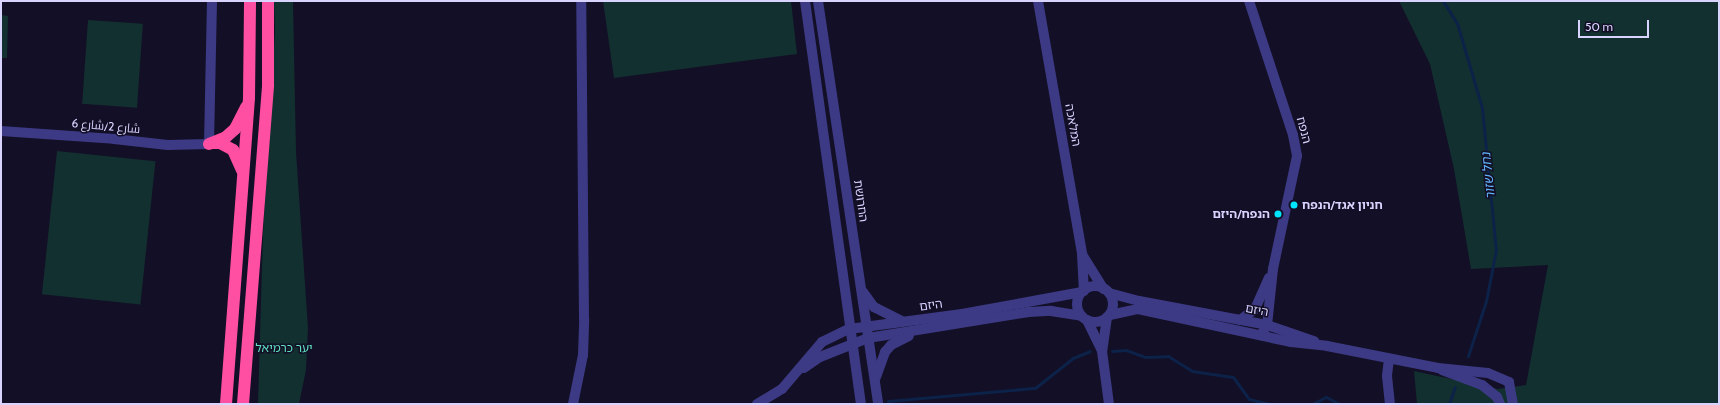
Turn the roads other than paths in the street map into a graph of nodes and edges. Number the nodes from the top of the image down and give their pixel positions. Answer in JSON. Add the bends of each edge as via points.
{"nodes":[{"id":1,"x":212,"y":1,"type":"edge"},
{"id":2,"x":250,"y":1,"type":"edge"},
{"id":3,"x":268,"y":1,"type":"edge"},
{"id":4,"x":581,"y":1,"type":"edge"},
{"id":5,"x":805,"y":1,"type":"edge"},
{"id":6,"x":818,"y":1,"type":"edge"},
{"id":7,"x":1038,"y":1,"type":"edge"},
{"id":8,"x":1249,"y":1,"type":"edge"},
{"id":9,"x":249,"y":98,"type":"junction"},
{"id":10,"x":1,"y":131,"type":"edge"},
{"id":11,"x":209,"y":144,"type":"junction"},
{"id":12,"x":244,"y":176,"type":"junction"},
{"id":13,"x":1082,"y":254,"type":"junction"},
{"id":14,"x":1273,"y":269,"type":"junction"},
{"id":15,"x":862,"y":290,"type":"junction"},
{"id":16,"x":1083,"y":291,"type":"junction"},
{"id":17,"x":1106,"y":291,"type":"junction"},
{"id":18,"x":962,"y":314,"type":"junction"},
{"id":19,"x":1108,"y":316,"type":"junction"},
{"id":20,"x":1084,"y":318,"type":"junction"},
{"id":21,"x":1240,"y":320,"type":"junction"},
{"id":22,"x":904,"y":322,"type":"junction"},
{"id":23,"x":1267,"y":325,"type":"junction"},
{"id":24,"x":867,"y":326,"type":"junction"},
{"id":25,"x":958,"y":326,"type":"junction"},
{"id":26,"x":849,"y":329,"type":"junction"},
{"id":27,"x":919,"y":332,"type":"junction"},
{"id":28,"x":1261,"y":335,"type":"junction"},
{"id":29,"x":868,"y":338,"type":"junction"},
{"id":30,"x":852,"y":346,"type":"junction"},
{"id":31,"x":1327,"y":346,"type":"junction"},
{"id":32,"x":1102,"y":351,"type":"junction"},
{"id":33,"x":1389,"y":359,"type":"junction"},
{"id":34,"x":1438,"y":368,"type":"junction"},
{"id":35,"x":799,"y":371,"type":"junction"},
{"id":36,"x":875,"y":384,"type":"junction"},
{"id":37,"x":226,"y":404,"type":"edge"},
{"id":38,"x":243,"y":404,"type":"edge"},
{"id":39,"x":573,"y":404,"type":"edge"},
{"id":40,"x":757,"y":404,"type":"edge"},
{"id":41,"x":861,"y":404,"type":"edge"},
{"id":42,"x":878,"y":404,"type":"edge"},
{"id":43,"x":1110,"y":404,"type":"edge"},
{"id":44,"x":1390,"y":404,"type":"edge"},
{"id":45,"x":1500,"y":404,"type":"edge"},
{"id":46,"x":1513,"y":404,"type":"edge"}],
"edges":[{"from":1,"to":11,"type":"street"},
{"from":2,"to":9,"type":"highway"},
{"from":3,"to":38,"type":"highway","via":[[266,107]]},
{"from":4,"to":39,"type":"street","via":[[584,355]]},
{"from":5,"to":26,"type":"street"},
{"from":6,"to":15,"type":"street","name":"החרושת"},
{"from":7,"to":13,"type":"street","name":"המלאכה"},
{"from":8,"to":14,"type":"street","name":"הנפח","via":[[1293,135],[1297,156]]},
{"from":9,"to":11,"type":"highway","via":[[235,130]]},
{"from":9,"to":12,"type":"highway"},
{"from":10,"to":11,"type":"street","name":"شارع 2/شارع 6","via":[[114,139],[168,146]]},
{"from":11,"to":12,"type":"highway","via":[[220,143],[233,150]]},
{"from":12,"to":37,"type":"highway"},
{"from":13,"to":16,"type":"street","name":"המלאכה"},
{"from":13,"to":17,"type":"street","name":"המלאכה"},
{"from":14,"to":21,"type":"street","name":"הנפח","via":[[1255,309]]},
{"from":14,"to":23,"type":"street","name":"הנפח"},
{"from":15,"to":22,"type":"street","via":[[874,307]]},
{"from":15,"to":24,"type":"street","name":"החרושת"},
{"from":16,"to":17,"type":"street","via":[[1093,287]]},
{"from":16,"to":18,"type":"street","name":"היזם"},
{"from":16,"to":20,"type":"street","name":"המלאכה","via":[[1078,303]]},
{"from":17,"to":19,"type":"street","name":"המלאכה","via":[[1113,304]]},
{"from":17,"to":21,"type":"street","name":"היזם"},
{"from":18,"to":22,"type":"street","name":"היזם"},
{"from":18,"to":25,"type":"street"},
{"from":19,"to":20,"type":"street","via":[[1095,322]]},
{"from":19,"to":28,"type":"street","name":"היזם","via":[[1138,309]]},
{"from":19,"to":32,"type":"street","name":"המלאכה"},
{"from":20,"to":25,"type":"street","name":"היזם","via":[[1051,311],[1029,312]]},
{"from":20,"to":32,"type":"street","name":"המלאכה"},
{"from":21,"to":23,"type":"street","name":"היזם"},
{"from":22,"to":24,"type":"street","name":"היזם"},
{"from":23,"to":28,"type":"street","name":"הנפח"},
{"from":23,"to":31,"type":"street","name":"היזם"},
{"from":24,"to":26,"type":"street","name":"היזם"},
{"from":24,"to":29,"type":"street","name":"החרושת"},
{"from":25,"to":27,"type":"street","name":"היזם"},
{"from":26,"to":30,"type":"street"},
{"from":26,"to":35,"type":"street","name":"היזם","via":[[822,342]]},
{"from":27,"to":29,"type":"street","name":"היזם"},
{"from":27,"to":36,"type":"street","via":[[902,338],[885,352]]},
{"from":28,"to":31,"type":"street","name":"היזם"},
{"from":29,"to":30,"type":"street","name":"היזם"},
{"from":29,"to":36,"type":"street","name":"החרושת"},
{"from":30,"to":35,"type":"street","name":"היזם","via":[[820,357]]},
{"from":30,"to":41,"type":"street"},
{"from":31,"to":33,"type":"street","name":"היזם"},
{"from":32,"to":43,"type":"street","name":"המלאכה"},
{"from":33,"to":34,"type":"street","name":"היזם"},
{"from":33,"to":44,"type":"street","via":[[1387,376]]},
{"from":34,"to":45,"type":"street","via":[[1482,385],[1497,397]]},
{"from":34,"to":46,"type":"street","via":[[1471,369],[1502,378],[1509,382]]},
{"from":35,"to":40,"type":"street","name":"היזם","via":[[782,389]]},
{"from":36,"to":42,"type":"street","name":"החרושת"}]}
